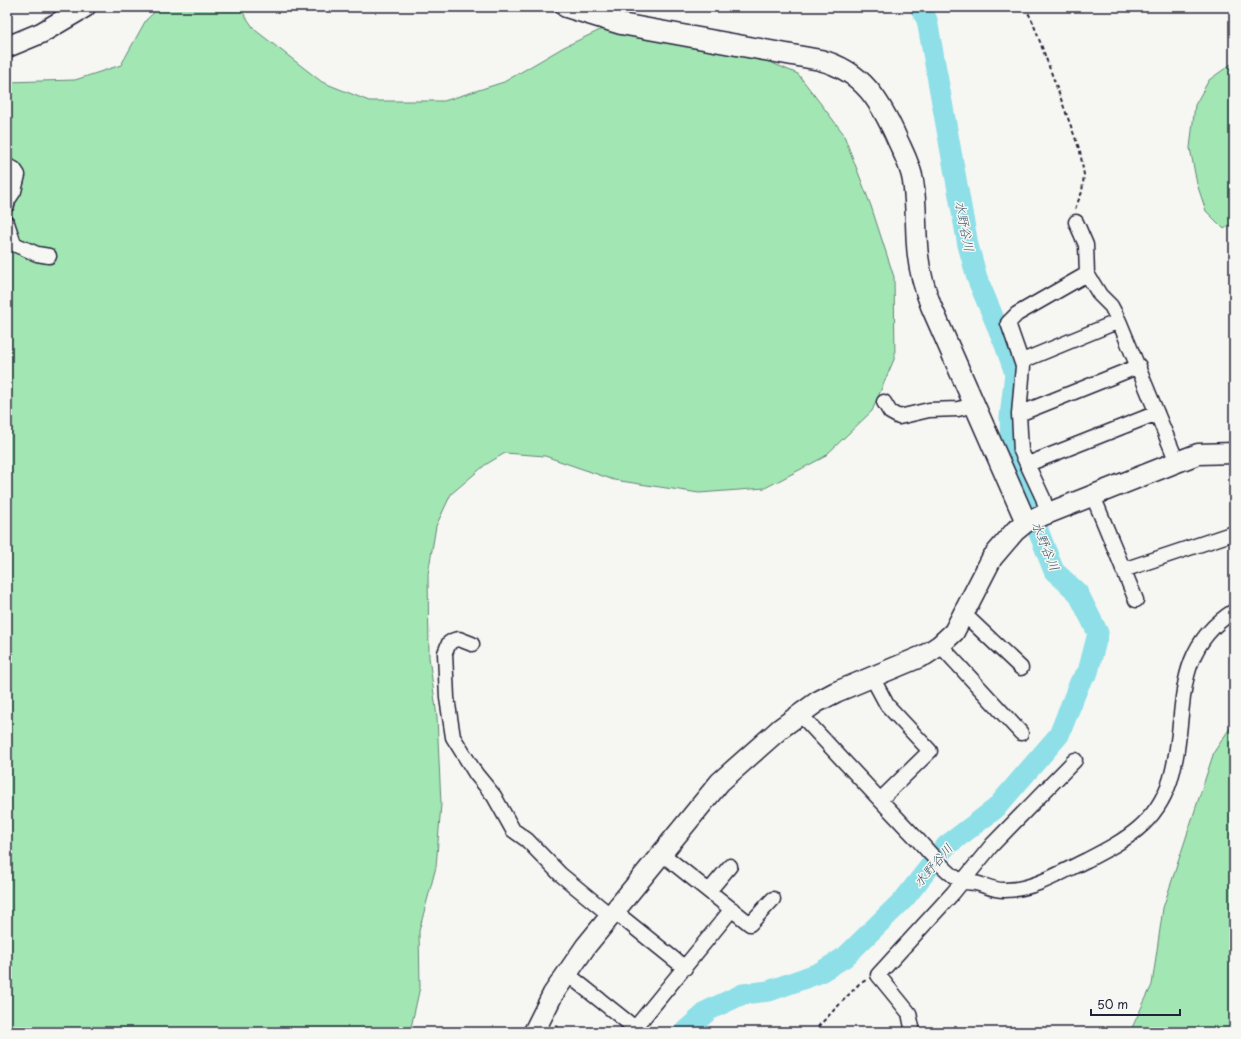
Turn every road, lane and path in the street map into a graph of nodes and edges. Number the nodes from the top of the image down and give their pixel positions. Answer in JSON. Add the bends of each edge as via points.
{"nodes":[{"id":1,"x":85,"y":7,"type":"edge"},
{"id":2,"x":566,"y":7,"type":"edge"},
{"id":3,"x":1025,"y":7,"type":"edge"},
{"id":4,"x":7,"y":47,"type":"edge"},
{"id":5,"x":7,"y":166,"type":"edge"},
{"id":6,"x":7,"y":205,"type":"edge"},
{"id":7,"x":1076,"y":222,"type":"joint"},
{"id":8,"x":7,"y":223,"type":"edge"},
{"id":9,"x":49,"y":256,"type":"dead end"},
{"id":10,"x":1087,"y":274,"type":"junction"},
{"id":11,"x":1119,"y":321,"type":"junction"},
{"id":12,"x":1022,"y":361,"type":"junction"},
{"id":13,"x":1139,"y":366,"type":"junction"},
{"id":14,"x":884,"y":402,"type":"dead end"},
{"id":15,"x":976,"y":405,"type":"junction"},
{"id":16,"x":1019,"y":414,"type":"junction"},
{"id":17,"x":1157,"y":414,"type":"junction"},
{"id":18,"x":1234,"y":453,"type":"edge"},
{"id":19,"x":1177,"y":462,"type":"junction"},
{"id":20,"x":1028,"y":464,"type":"junction"},
{"id":21,"x":1092,"y":496,"type":"junction"},
{"id":22,"x":1037,"y":518,"type":"junction"},
{"id":23,"x":1234,"y":533,"type":"edge"},
{"id":24,"x":1123,"y":570,"type":"junction"},
{"id":25,"x":1136,"y":600,"type":"dead end"},
{"id":26,"x":1234,"y":611,"type":"edge"},
{"id":27,"x":964,"y":614,"type":"junction"},
{"id":28,"x":472,"y":644,"type":"dead end"},
{"id":29,"x":940,"y":645,"type":"junction"},
{"id":30,"x":1021,"y":668,"type":"dead end"},
{"id":31,"x":872,"y":677,"type":"junction"},
{"id":32,"x":800,"y":714,"type":"junction"},
{"id":33,"x":1021,"y":733,"type":"dead end"},
{"id":34,"x":1074,"y":760,"type":"dead end"},
{"id":35,"x":880,"y":800,"type":"junction"},
{"id":36,"x":661,"y":853,"type":"junction"},
{"id":37,"x":730,"y":866,"type":"dead end"},
{"id":38,"x":961,"y":881,"type":"junction"},
{"id":39,"x":709,"y":891,"type":"junction"},
{"id":40,"x":773,"y":899,"type":"dead end"},
{"id":41,"x":732,"y":910,"type":"junction"},
{"id":42,"x":612,"y":913,"type":"junction"},
{"id":43,"x":685,"y":968,"type":"junction"},
{"id":44,"x":566,"y":973,"type":"junction"},
{"id":45,"x":878,"y":975,"type":"junction"},
{"id":46,"x":534,"y":1032,"type":"edge"},
{"id":47,"x":813,"y":1032,"type":"edge"},
{"id":48,"x":913,"y":1032,"type":"edge"}],
"edges":[{"from":1,"to":4,"type":"street","via":[[41,33]]},
{"from":2,"to":15,"type":"street","via":[[621,24],[836,64],[862,82],[876,98],[908,163],[913,180],[922,278],[931,306]]},
{"from":3,"to":7,"type":"path","via":[[1080,151],[1084,174],[1082,192],[1074,213]]},
{"from":5,"to":6,"type":"street","via":[[14,169],[18,175]]},
{"from":7,"to":10,"type":"street","via":[[1086,245]]},
{"from":8,"to":9,"type":"street","via":[[14,244]]},
{"from":10,"to":11,"type":"street"},
{"from":10,"to":12,"type":"street","via":[[1017,314],[1008,323]]},
{"from":11,"to":12,"type":"street"},
{"from":11,"to":13,"type":"street"},
{"from":12,"to":16,"type":"street"},
{"from":13,"to":16,"type":"street"},
{"from":13,"to":17,"type":"street"},
{"from":14,"to":15,"type":"street","via":[[890,412],[900,417],[929,410],[958,409]]},
{"from":15,"to":22,"type":"street"},
{"from":16,"to":20,"type":"street","via":[[1019,443]]},
{"from":17,"to":19,"type":"street"},
{"from":17,"to":20,"type":"street"},
{"from":18,"to":19,"type":"street","via":[[1198,454]]},
{"from":19,"to":21,"type":"street"},
{"from":20,"to":22,"type":"street"},
{"from":21,"to":22,"type":"street"},
{"from":21,"to":24,"type":"street"},
{"from":22,"to":27,"type":"street","via":[[1015,531],[992,558]]},
{"from":23,"to":24,"type":"street"},
{"from":24,"to":25,"type":"street"},
{"from":26,"to":38,"type":"street","via":[[1210,631],[1198,646],[1189,665],[1183,691],[1177,754],[1170,780],[1160,803],[1143,825],[1121,843],[1040,883],[1003,891]]},
{"from":27,"to":29,"type":"street","via":[[954,632]]},
{"from":27,"to":30,"type":"street"},
{"from":28,"to":42,"type":"street","via":[[459,639],[454,640],[449,643],[445,653],[447,698],[453,737],[476,774],[494,796],[513,830],[527,840],[560,874]]},
{"from":29,"to":31,"type":"street","via":[[925,655]]},
{"from":29,"to":33,"type":"street"},
{"from":31,"to":32,"type":"street","via":[[836,692]]},
{"from":31,"to":35,"type":"street","via":[[887,706],[930,751]]},
{"from":32,"to":35,"type":"street"},
{"from":32,"to":36,"type":"street","via":[[720,782]]},
{"from":34,"to":38,"type":"street"},
{"from":35,"to":38,"type":"street","via":[[935,858]]},
{"from":36,"to":39,"type":"street"},
{"from":36,"to":42,"type":"street"},
{"from":37,"to":39,"type":"street"},
{"from":38,"to":45,"type":"street"},
{"from":39,"to":41,"type":"street"},
{"from":40,"to":41,"type":"street","via":[[750,924]]},
{"from":41,"to":43,"type":"street"},
{"from":42,"to":43,"type":"street"},
{"from":42,"to":44,"type":"street"},
{"from":43,"to":44,"type":"street","via":[[635,1028]]},
{"from":44,"to":46,"type":"street"},
{"from":45,"to":47,"type":"path","via":[[859,984]]},
{"from":45,"to":48,"type":"street","via":[[909,1012]]}]}
